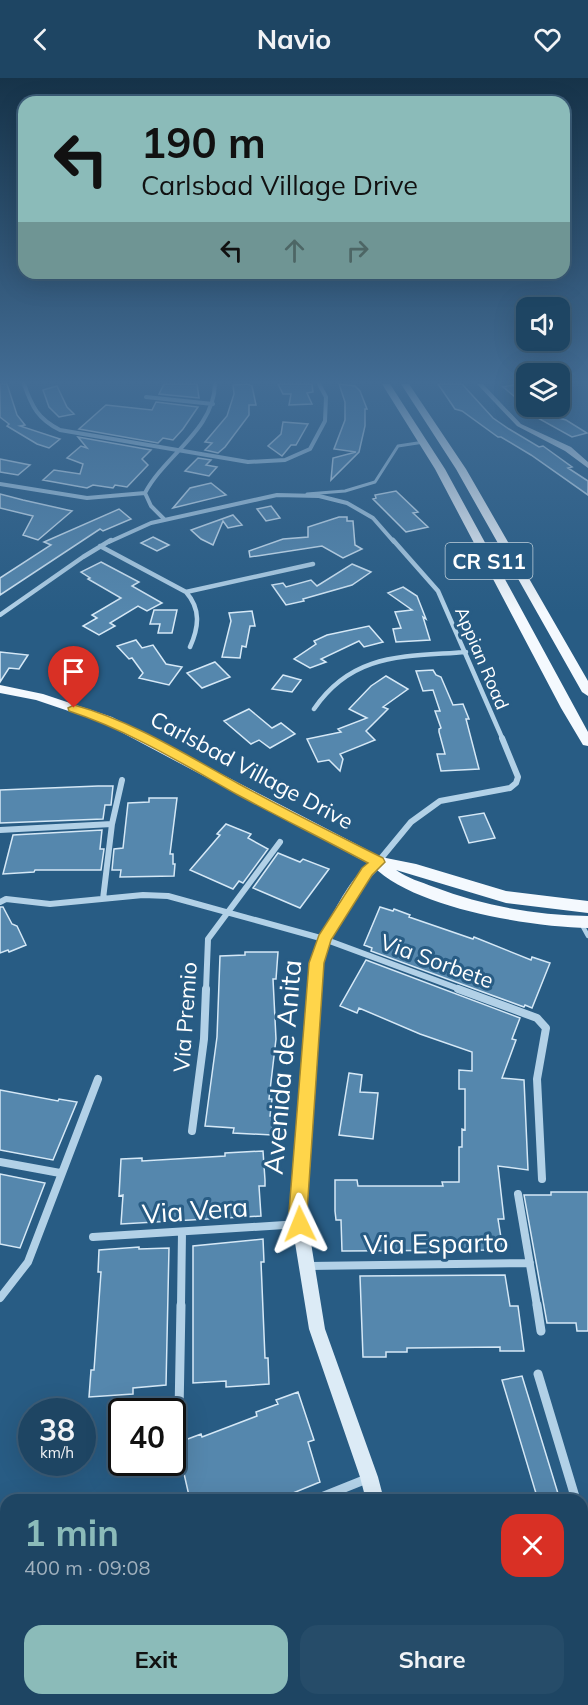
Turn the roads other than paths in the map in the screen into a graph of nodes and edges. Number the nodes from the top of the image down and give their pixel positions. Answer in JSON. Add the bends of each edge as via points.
{"nodes":[{"id":1,"x":168,"y":460,"type":"edge"},
{"id":2,"x":236,"y":460,"type":"edge"},
{"id":3,"x":283,"y":460,"type":"edge"},
{"id":4,"x":390,"y":460,"type":"edge"},
{"id":5,"x":433,"y":460,"type":"edge"},
{"id":6,"x":455,"y":460,"type":"edge"},
{"id":7,"x":0,"y":484,"type":"edge"},
{"id":8,"x":145,"y":493,"type":"junction"},
{"id":9,"x":301,"y":495,"type":"junction"},
{"id":10,"x":164,"y":519,"type":"junction"},
{"id":11,"x":100,"y":546,"type":"junction"},
{"id":12,"x":313,"y":564,"type":"dead end"},
{"id":13,"x":186,"y":592,"type":"junction"},
{"id":14,"x":0,"y":615,"type":"edge"},
{"id":15,"x":190,"y":647,"type":"dead end"},
{"id":16,"x":466,"y":652,"type":"junction"},
{"id":17,"x":0,"y":689,"type":"edge"},
{"id":18,"x":588,"y":692,"type":"edge"},
{"id":19,"x":314,"y":710,"type":"dead end"},
{"id":20,"x":588,"y":742,"type":"edge"},
{"id":21,"x":122,"y":780,"type":"dead end"},
{"id":22,"x":112,"y":824,"type":"junction"},
{"id":23,"x":0,"y":830,"type":"edge"},
{"id":24,"x":280,"y":842,"type":"dead end"},
{"id":25,"x":378,"y":862,"type":"junction"},
{"id":26,"x":102,"y":899,"type":"junction"},
{"id":27,"x":0,"y":902,"type":"edge"},
{"id":28,"x":588,"y":907,"type":"edge"},
{"id":29,"x":229,"y":912,"type":"junction"},
{"id":30,"x":586,"y":927,"type":"edge"},
{"id":31,"x":324,"y":939,"type":"junction"},
{"id":32,"x":99,"y":1078,"type":"dead end"},
{"id":33,"x":192,"y":1131,"type":"dead end"},
{"id":34,"x":0,"y":1162,"type":"edge"},
{"id":35,"x":60,"y":1173,"type":"junction"},
{"id":36,"x":542,"y":1179,"type":"dead end"},
{"id":37,"x":518,"y":1194,"type":"dead end"},
{"id":38,"x":300,"y":1224,"type":"junction"},
{"id":39,"x":183,"y":1232,"type":"junction"},
{"id":40,"x":93,"y":1237,"type":"dead end"},
{"id":41,"x":530,"y":1263,"type":"junction"},
{"id":42,"x":307,"y":1266,"type":"junction"},
{"id":43,"x":0,"y":1298,"type":"edge"},
{"id":44,"x":541,"y":1331,"type":"dead end"},
{"id":45,"x":538,"y":1374,"type":"dead end"},
{"id":46,"x":179,"y":1398,"type":"edge"},
{"id":47,"x":369,"y":1477,"type":"junction"},
{"id":48,"x":328,"y":1494,"type":"edge"},
{"id":49,"x":373,"y":1494,"type":"edge"},
{"id":50,"x":574,"y":1494,"type":"edge"}],
"edges":[{"from":1,"to":8,"type":"street","via":[[151,478]]},
{"from":2,"to":3,"type":"street"},
{"from":4,"to":9,"type":"lane","via":[[381,476],[364,487]]},
{"from":5,"to":20,"type":"main road","number":"CR S11"},
{"from":6,"to":18,"type":"main road","number":"CR S11"},
{"from":7,"to":8,"type":"street","via":[[87,498]]},
{"from":8,"to":10,"type":"street"},
{"from":9,"to":10,"type":"street","name":"Appian Road","via":[[267,496]]},
{"from":9,"to":16,"type":"street","name":"Appian Road","via":[[347,503],[373,518],[438,591]]},
{"from":10,"to":11,"type":"street","name":"Appian Road"},
{"from":11,"to":13,"type":"street"},
{"from":11,"to":14,"type":"street","name":"Appian Road"},
{"from":12,"to":13,"type":"street"},
{"from":13,"to":15,"type":"street","via":[[195,600],[199,614]]},
{"from":16,"to":19,"type":"street","via":[[383,660],[352,671],[330,687]]},
{"from":16,"to":25,"type":"street","name":"Appian Road","via":[[517,782],[510,788],[440,801],[411,822]]},
{"from":17,"to":25,"type":"main road","name":"Carlsbad Village Drive","via":[[39,697],[108,720]]},
{"from":21,"to":22,"type":"street"},
{"from":22,"to":23,"type":"street"},
{"from":22,"to":26,"type":"street"},
{"from":24,"to":29,"type":"street","name":"Via Premio"},
{"from":25,"to":28,"type":"main road","name":"Carlsbad Village Drive","via":[[404,864],[512,898]]},
{"from":25,"to":30,"type":"main road","name":"Carlsbad Village Drive","via":[[395,877],[466,903]]},
{"from":25,"to":31,"type":"street","name":"Avenida de Anita","via":[[367,872]]},
{"from":26,"to":27,"type":"street","name":"Via Sorbete","via":[[50,904],[6,899]]},
{"from":26,"to":29,"type":"street","name":"Via Sorbete","via":[[168,896]]},
{"from":29,"to":31,"type":"street","name":"Via Sorbete"},
{"from":29,"to":33,"type":"street","name":"Via Premio","via":[[208,939],[204,1039]]},
{"from":31,"to":36,"type":"street","name":"Via Sorbete","via":[[537,1018],[546,1028],[537,1079]]},
{"from":31,"to":38,"type":"street","name":"Avenida de Anita","via":[[317,963]]},
{"from":32,"to":35,"type":"street"},
{"from":34,"to":35,"type":"street"},
{"from":35,"to":43,"type":"street","via":[[28,1262]]},
{"from":37,"to":41,"type":"street"},
{"from":38,"to":39,"type":"street","name":"Via Vera"},
{"from":38,"to":42,"type":"street","name":"Avenida de Anita"},
{"from":39,"to":40,"type":"street","name":"Via Vera"},
{"from":39,"to":46,"type":"street"},
{"from":41,"to":42,"type":"street","name":"Via Esparto"},
{"from":41,"to":44,"type":"street"},
{"from":42,"to":47,"type":"street","name":"Avenida de Anita","via":[[317,1329]]},
{"from":45,"to":50,"type":"street"},
{"from":47,"to":48,"type":"street"},
{"from":47,"to":49,"type":"street","name":"Avenida de Anita"}]}
